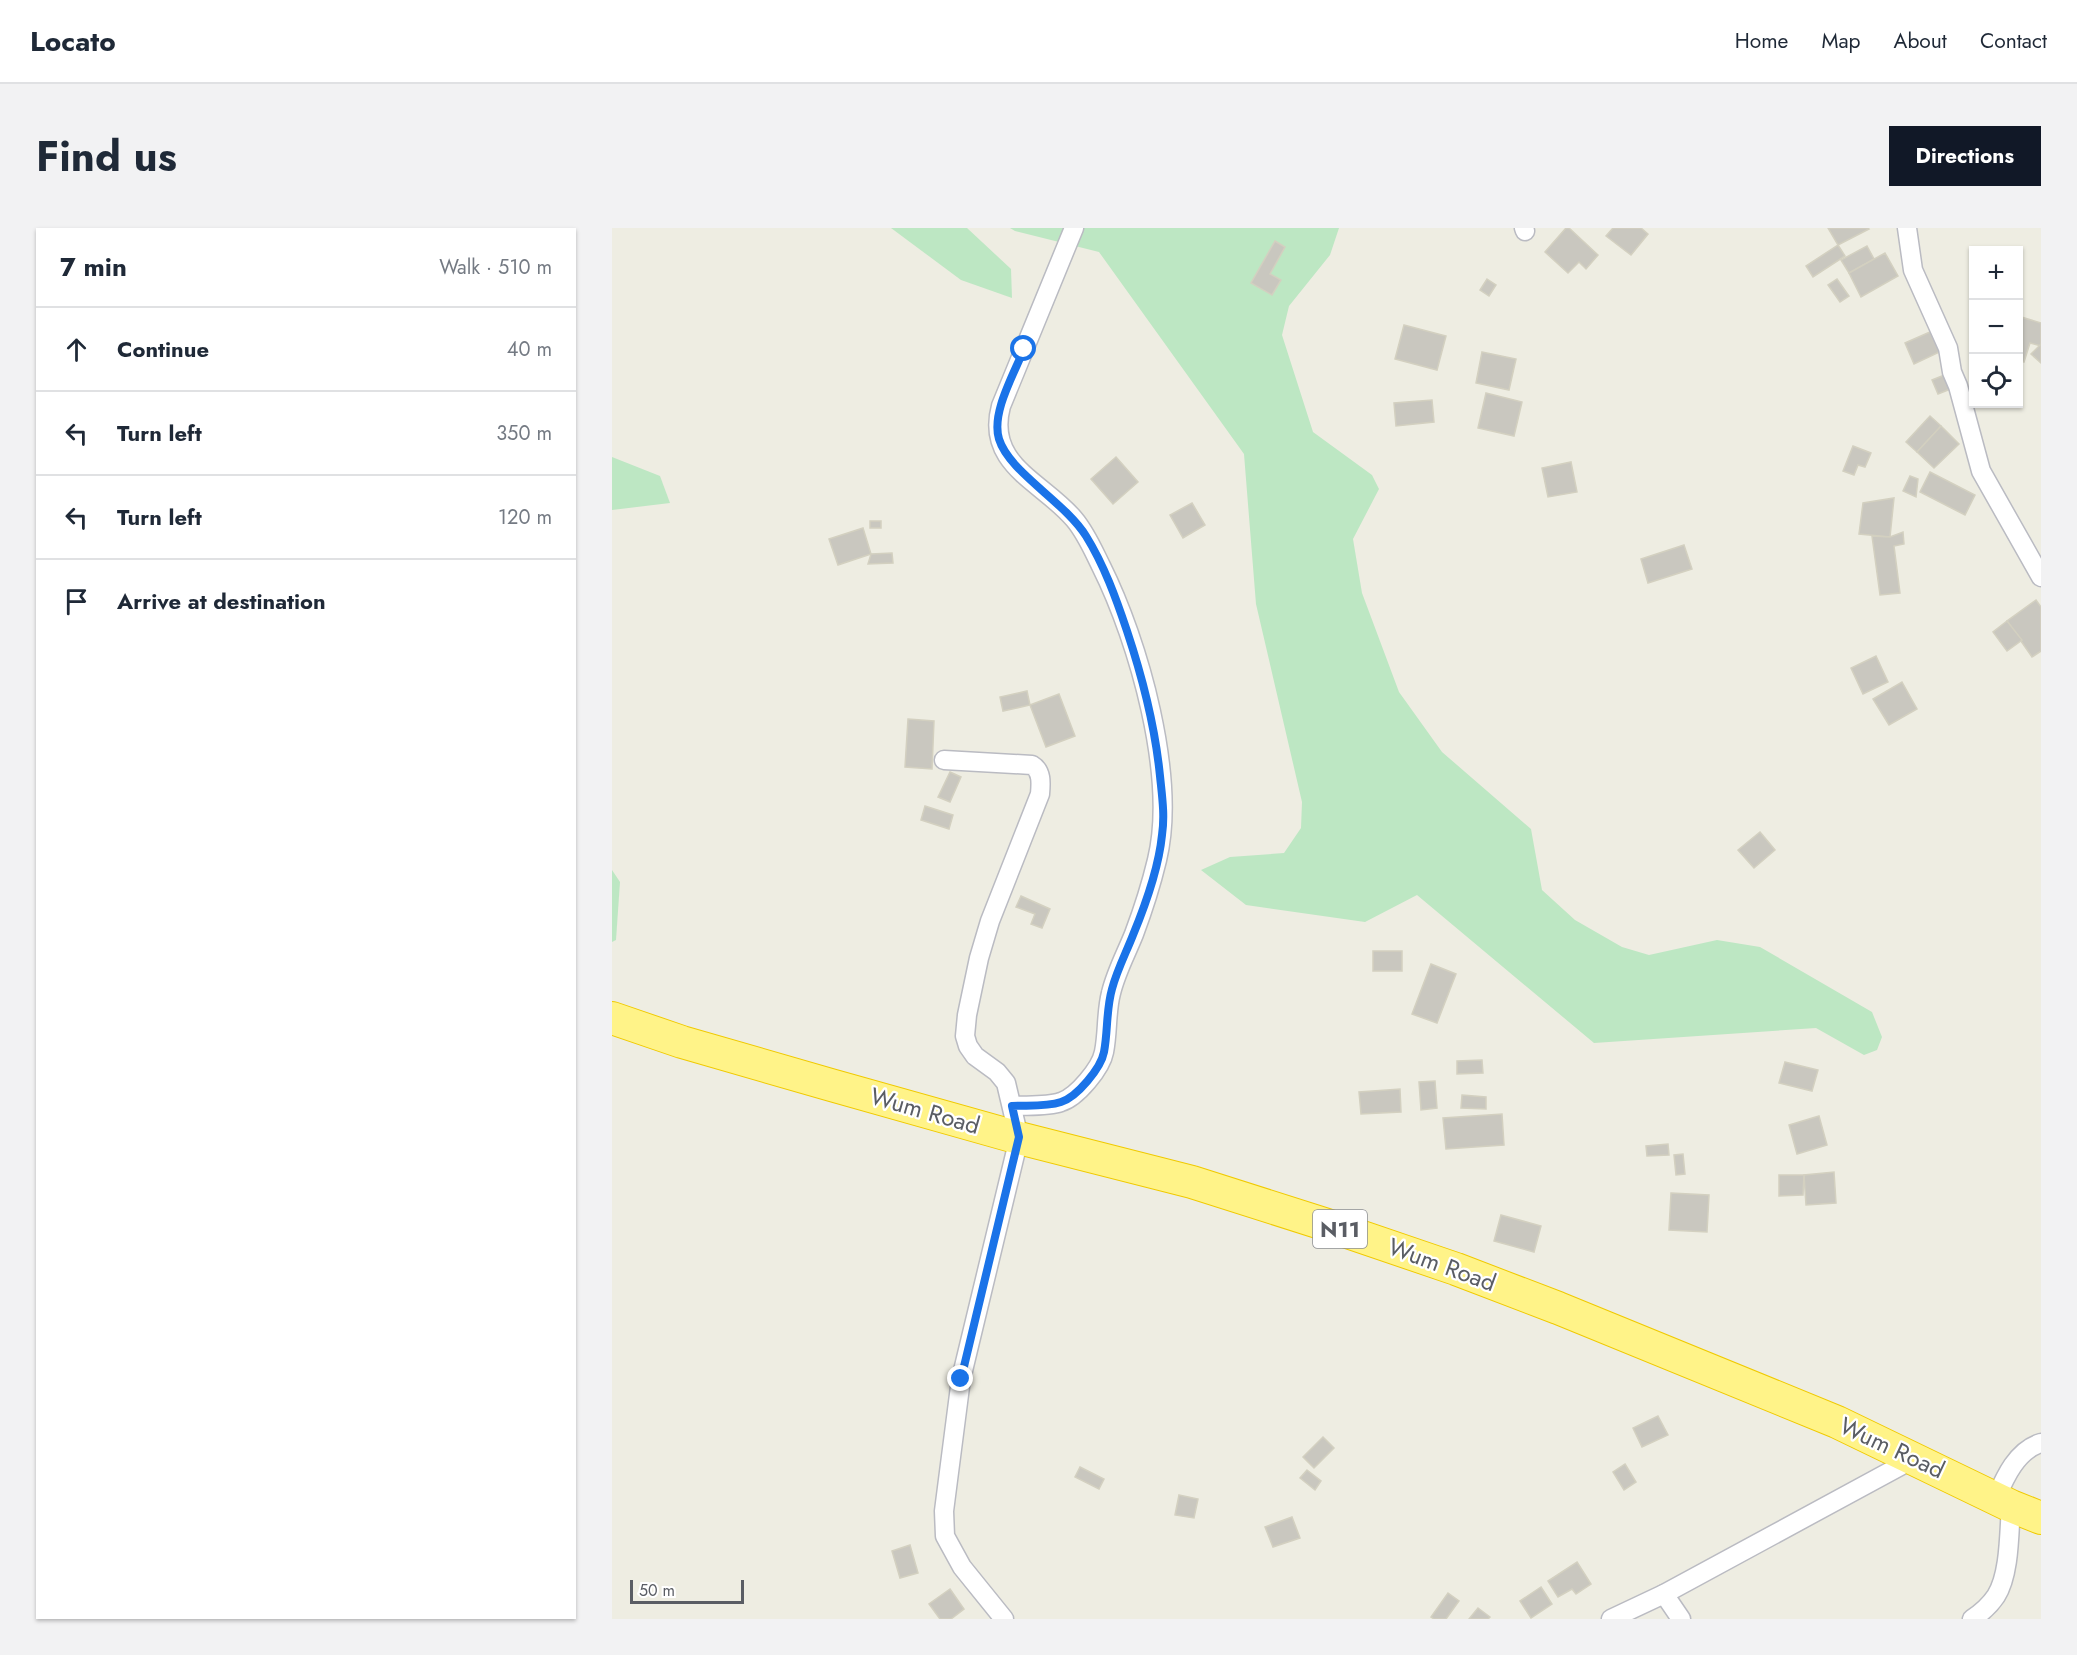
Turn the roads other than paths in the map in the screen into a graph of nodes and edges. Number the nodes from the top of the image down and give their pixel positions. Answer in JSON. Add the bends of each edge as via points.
{"nodes":[{"id":1,"x":1074,"y":228,"type":"edge"},
{"id":2,"x":1907,"y":228,"type":"edge"},
{"id":3,"x":2041,"y":578,"type":"edge"},
{"id":4,"x":944,"y":760,"type":"dead end"},
{"id":5,"x":612,"y":1018,"type":"edge"},
{"id":6,"x":1012,"y":1106,"type":"junction"},
{"id":7,"x":1019,"y":1137,"type":"junction"},
{"id":8,"x":2041,"y":1443,"type":"edge"},
{"id":9,"x":1914,"y":1458,"type":"junction"},
{"id":10,"x":2004,"y":1502,"type":"junction"},
{"id":11,"x":2041,"y":1518,"type":"edge"},
{"id":12,"x":1664,"y":1594,"type":"junction"},
{"id":13,"x":1004,"y":1619,"type":"edge"},
{"id":14,"x":1611,"y":1619,"type":"edge"},
{"id":15,"x":1681,"y":1619,"type":"edge"},
{"id":16,"x":1972,"y":1619,"type":"edge"}],
"edges":[{"from":1,"to":6,"type":"street","via":[[1001,406],[998,438],[1018,468],[1074,519],[1114,592],[1152,712],[1164,808],[1156,862],[1134,934],[1115,976],[1104,1054],[1095,1073],[1062,1102]]},
{"from":2,"to":3,"type":"street","via":[[1913,270],[1948,348],[1981,471]]},
{"from":4,"to":6,"type":"street","via":[[1032,765],[1041,780],[1040,794],[979,958],[965,1036],[975,1056],[998,1072],[1006,1083]]},
{"from":5,"to":7,"type":"highway","name":"Wum Road","number":"N11","via":[[682,1042]]},
{"from":6,"to":7,"type":"street"},
{"from":7,"to":9,"type":"highway","name":"Wum Road","number":"N11","via":[[1192,1182],[1456,1269],[1837,1422]]},
{"from":7,"to":13,"type":"street","via":[[961,1379],[944,1511],[945,1536],[962,1567]]},
{"from":8,"to":10,"type":"street","via":[[2019,1457],[2005,1476]]},
{"from":9,"to":10,"type":"highway","name":"Wum Road","number":"N11"},
{"from":9,"to":12,"type":"street"},
{"from":10,"to":11,"type":"highway","name":"Wum Road","number":"N11"},
{"from":10,"to":16,"type":"street","via":[[2004,1575],[1996,1595]]},
{"from":12,"to":14,"type":"street"},
{"from":12,"to":15,"type":"street"}]}
